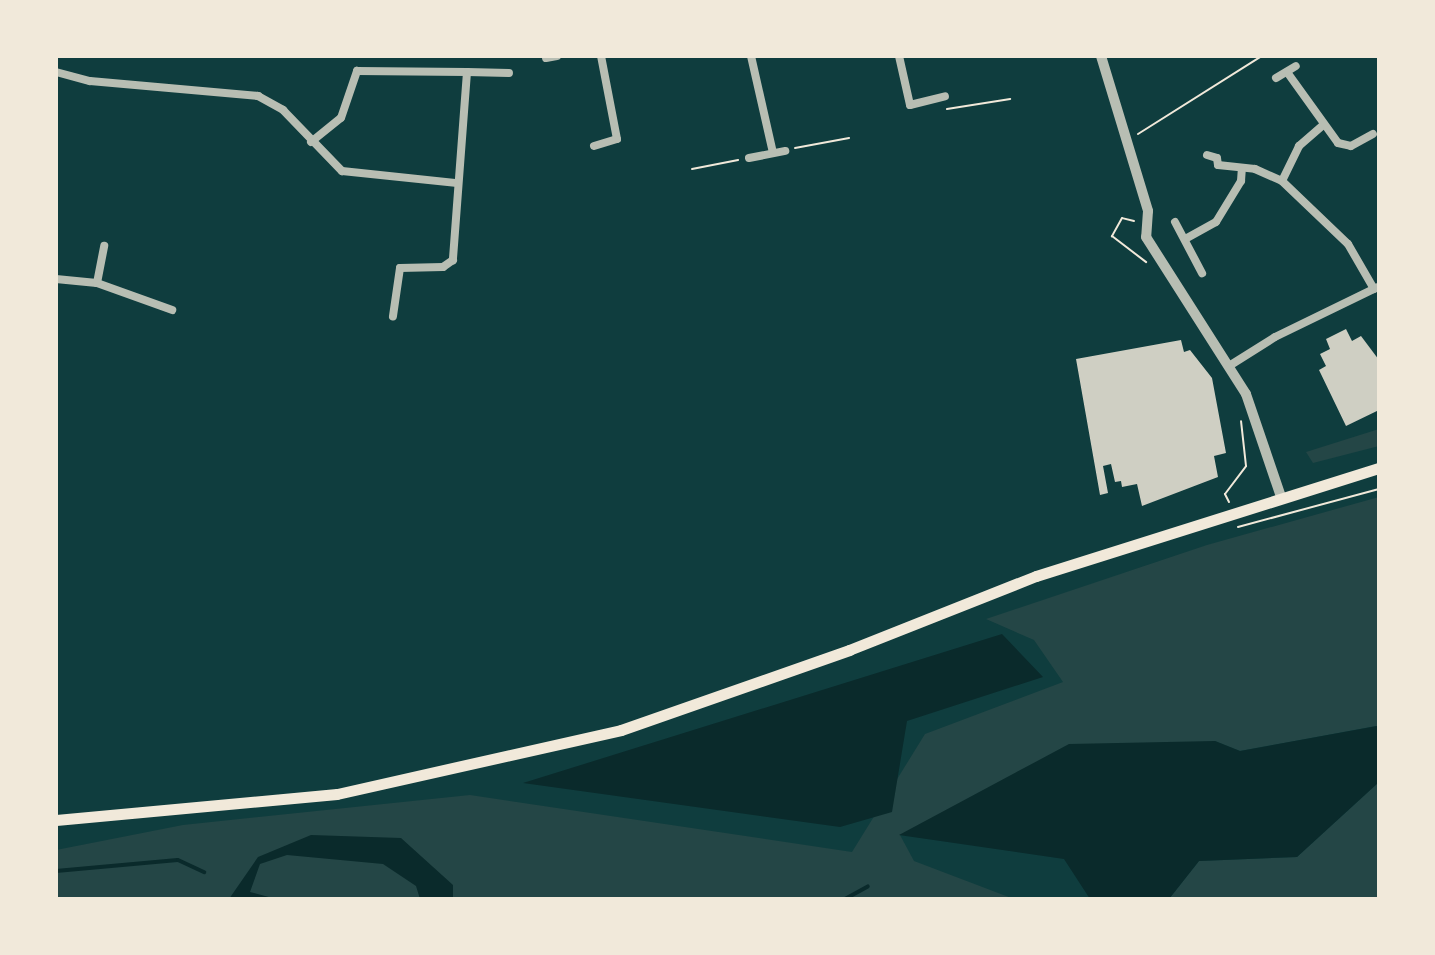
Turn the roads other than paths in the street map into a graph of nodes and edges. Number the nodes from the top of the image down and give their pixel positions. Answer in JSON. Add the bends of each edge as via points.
{"nodes":[{"id":1,"x":557,"y":56,"type":"edge"},
{"id":2,"x":601,"y":56,"type":"edge"},
{"id":3,"x":751,"y":56,"type":"edge"},
{"id":4,"x":899,"y":56,"type":"edge"},
{"id":5,"x":1101,"y":56,"type":"edge"},
{"id":6,"x":546,"y":58,"type":"dead end"},
{"id":7,"x":1296,"y":66,"type":"dead end"},
{"id":8,"x":56,"y":72,"type":"edge"},
{"id":9,"x":467,"y":72,"type":"junction"},
{"id":10,"x":1287,"y":72,"type":"junction"},
{"id":11,"x":509,"y":73,"type":"dead end"},
{"id":12,"x":1276,"y":78,"type":"dead end"},
{"id":13,"x":945,"y":96,"type":"road end"},
{"id":14,"x":1323,"y":125,"type":"junction"},
{"id":15,"x":1373,"y":134,"type":"dead end"},
{"id":16,"x":311,"y":142,"type":"junction"},
{"id":17,"x":594,"y":146,"type":"dead end"},
{"id":18,"x":785,"y":151,"type":"road end"},
{"id":19,"x":773,"y":153,"type":"junction"},
{"id":20,"x":1207,"y":155,"type":"dead end"},
{"id":21,"x":749,"y":158,"type":"road end"},
{"id":22,"x":1242,"y":168,"type":"junction"},
{"id":23,"x":1282,"y":181,"type":"junction"},
{"id":24,"x":457,"y":183,"type":"junction"},
{"id":25,"x":1175,"y":222,"type":"dead end"},
{"id":26,"x":1187,"y":238,"type":"junction"},
{"id":27,"x":104,"y":246,"type":"dead end"},
{"id":28,"x":1202,"y":273,"type":"dead end"},
{"id":29,"x":56,"y":279,"type":"edge"},
{"id":30,"x":97,"y":283,"type":"junction"},
{"id":31,"x":1376,"y":288,"type":"edge"},
{"id":32,"x":172,"y":310,"type":"dead end"},
{"id":33,"x":393,"y":316,"type":"dead end"},
{"id":34,"x":1229,"y":366,"type":"junction"},
{"id":35,"x":1379,"y":468,"type":"edge"},
{"id":36,"x":1281,"y":497,"type":"junction"},
{"id":37,"x":56,"y":820,"type":"edge"}],
"edges":[{"from":1,"to":6,"type":"street"},
{"from":2,"to":17,"type":"street","via":[[617,139]]},
{"from":3,"to":19,"type":"street"},
{"from":4,"to":13,"type":"street","via":[[910,105]]},
{"from":5,"to":34,"type":"street","via":[[1148,211],[1146,237]]},
{"from":7,"to":10,"type":"street"},
{"from":8,"to":16,"type":"street","via":[[90,81],[258,96],[283,110]]},
{"from":9,"to":11,"type":"street"},
{"from":9,"to":16,"type":"street","via":[[357,71],[341,118]]},
{"from":9,"to":24,"type":"street"},
{"from":10,"to":12,"type":"street"},
{"from":10,"to":14,"type":"street"},
{"from":14,"to":15,"type":"street","via":[[1338,143],[1351,146]]},
{"from":14,"to":23,"type":"street","via":[[1299,146]]},
{"from":16,"to":24,"type":"street","via":[[342,171]]},
{"from":18,"to":19,"type":"street"},
{"from":19,"to":21,"type":"street"},
{"from":20,"to":22,"type":"street","via":[[1217,158],[1218,165]]},
{"from":22,"to":23,"type":"street"},
{"from":22,"to":26,"type":"street","via":[[1241,181],[1216,222]]},
{"from":23,"to":31,"type":"street","via":[[1348,244]]},
{"from":24,"to":33,"type":"street","via":[[461,201],[453,260],[443,267],[400,268]]},
{"from":25,"to":26,"type":"street"},
{"from":26,"to":28,"type":"street","via":[[1190,256]]},
{"from":27,"to":30,"type":"street"},
{"from":29,"to":30,"type":"street"},
{"from":30,"to":32,"type":"street"},
{"from":31,"to":34,"type":"street","via":[[1275,337]]},
{"from":34,"to":36,"type":"street","via":[[1246,394]]},
{"from":35,"to":36,"type":"main road"},
{"from":36,"to":37,"type":"main road","via":[[1036,576],[849,650],[621,730],[337,794]]}]}
